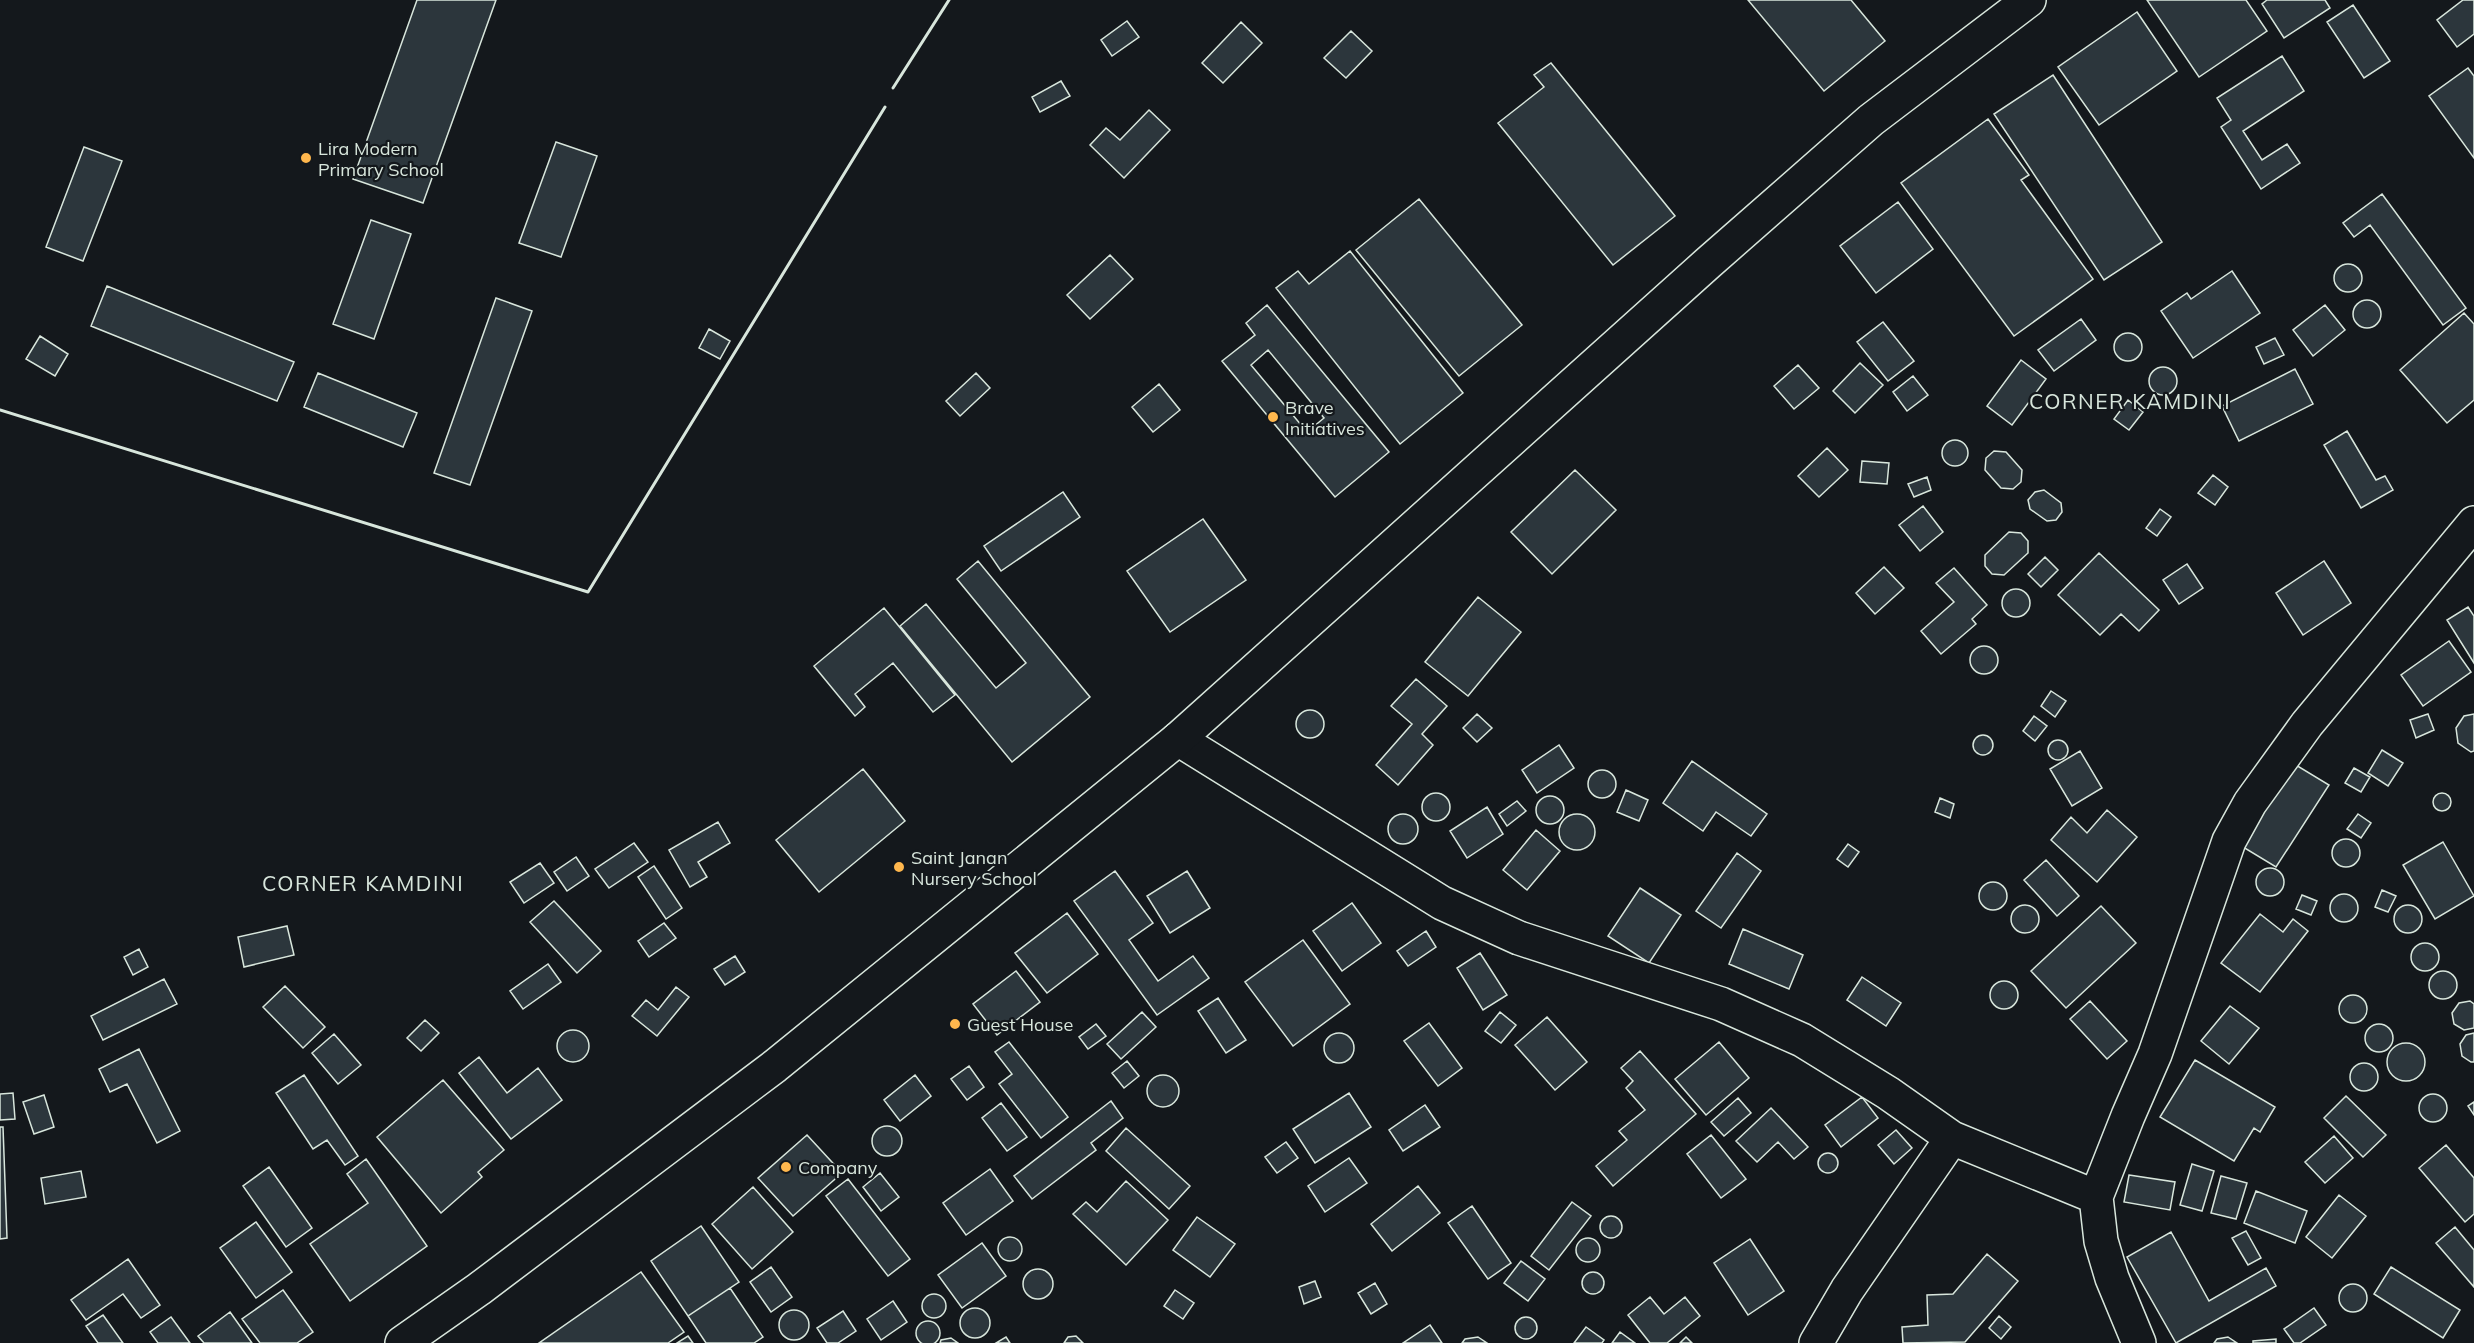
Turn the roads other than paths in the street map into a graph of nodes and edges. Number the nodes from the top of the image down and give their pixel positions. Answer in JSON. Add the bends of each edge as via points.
{"nodes":[{"id":1,"x":2029,"y":0,"type":"edge"},
{"id":2,"x":2474,"y":523,"type":"edge"},
{"id":3,"x":1178,"y":739,"type":"junction"},
{"id":4,"x":1952,"y":1138,"type":"junction"},
{"id":5,"x":2096,"y":1197,"type":"junction"},
{"id":6,"x":402,"y":1343,"type":"edge"},
{"id":7,"x":1816,"y":1343,"type":"edge"},
{"id":8,"x":2139,"y":1343,"type":"edge"}],
"edges":[{"from":1,"to":3,"type":"street","via":[[1871,120]]},
{"from":2,"to":5,"type":"street","via":[[2307,724],[2245,812],[2229,841],[2155,1054]]},
{"from":3,"to":4,"type":"street","via":[[1442,903],[1519,938],[1721,1004],[1802,1040]]},
{"from":3,"to":6,"type":"street","via":[[775,1066]]},
{"from":4,"to":5,"type":"street"},
{"from":4,"to":7,"type":"street","via":[[1847,1290]]},
{"from":5,"to":8,"type":"street","via":[[2109,1268]]}]}
